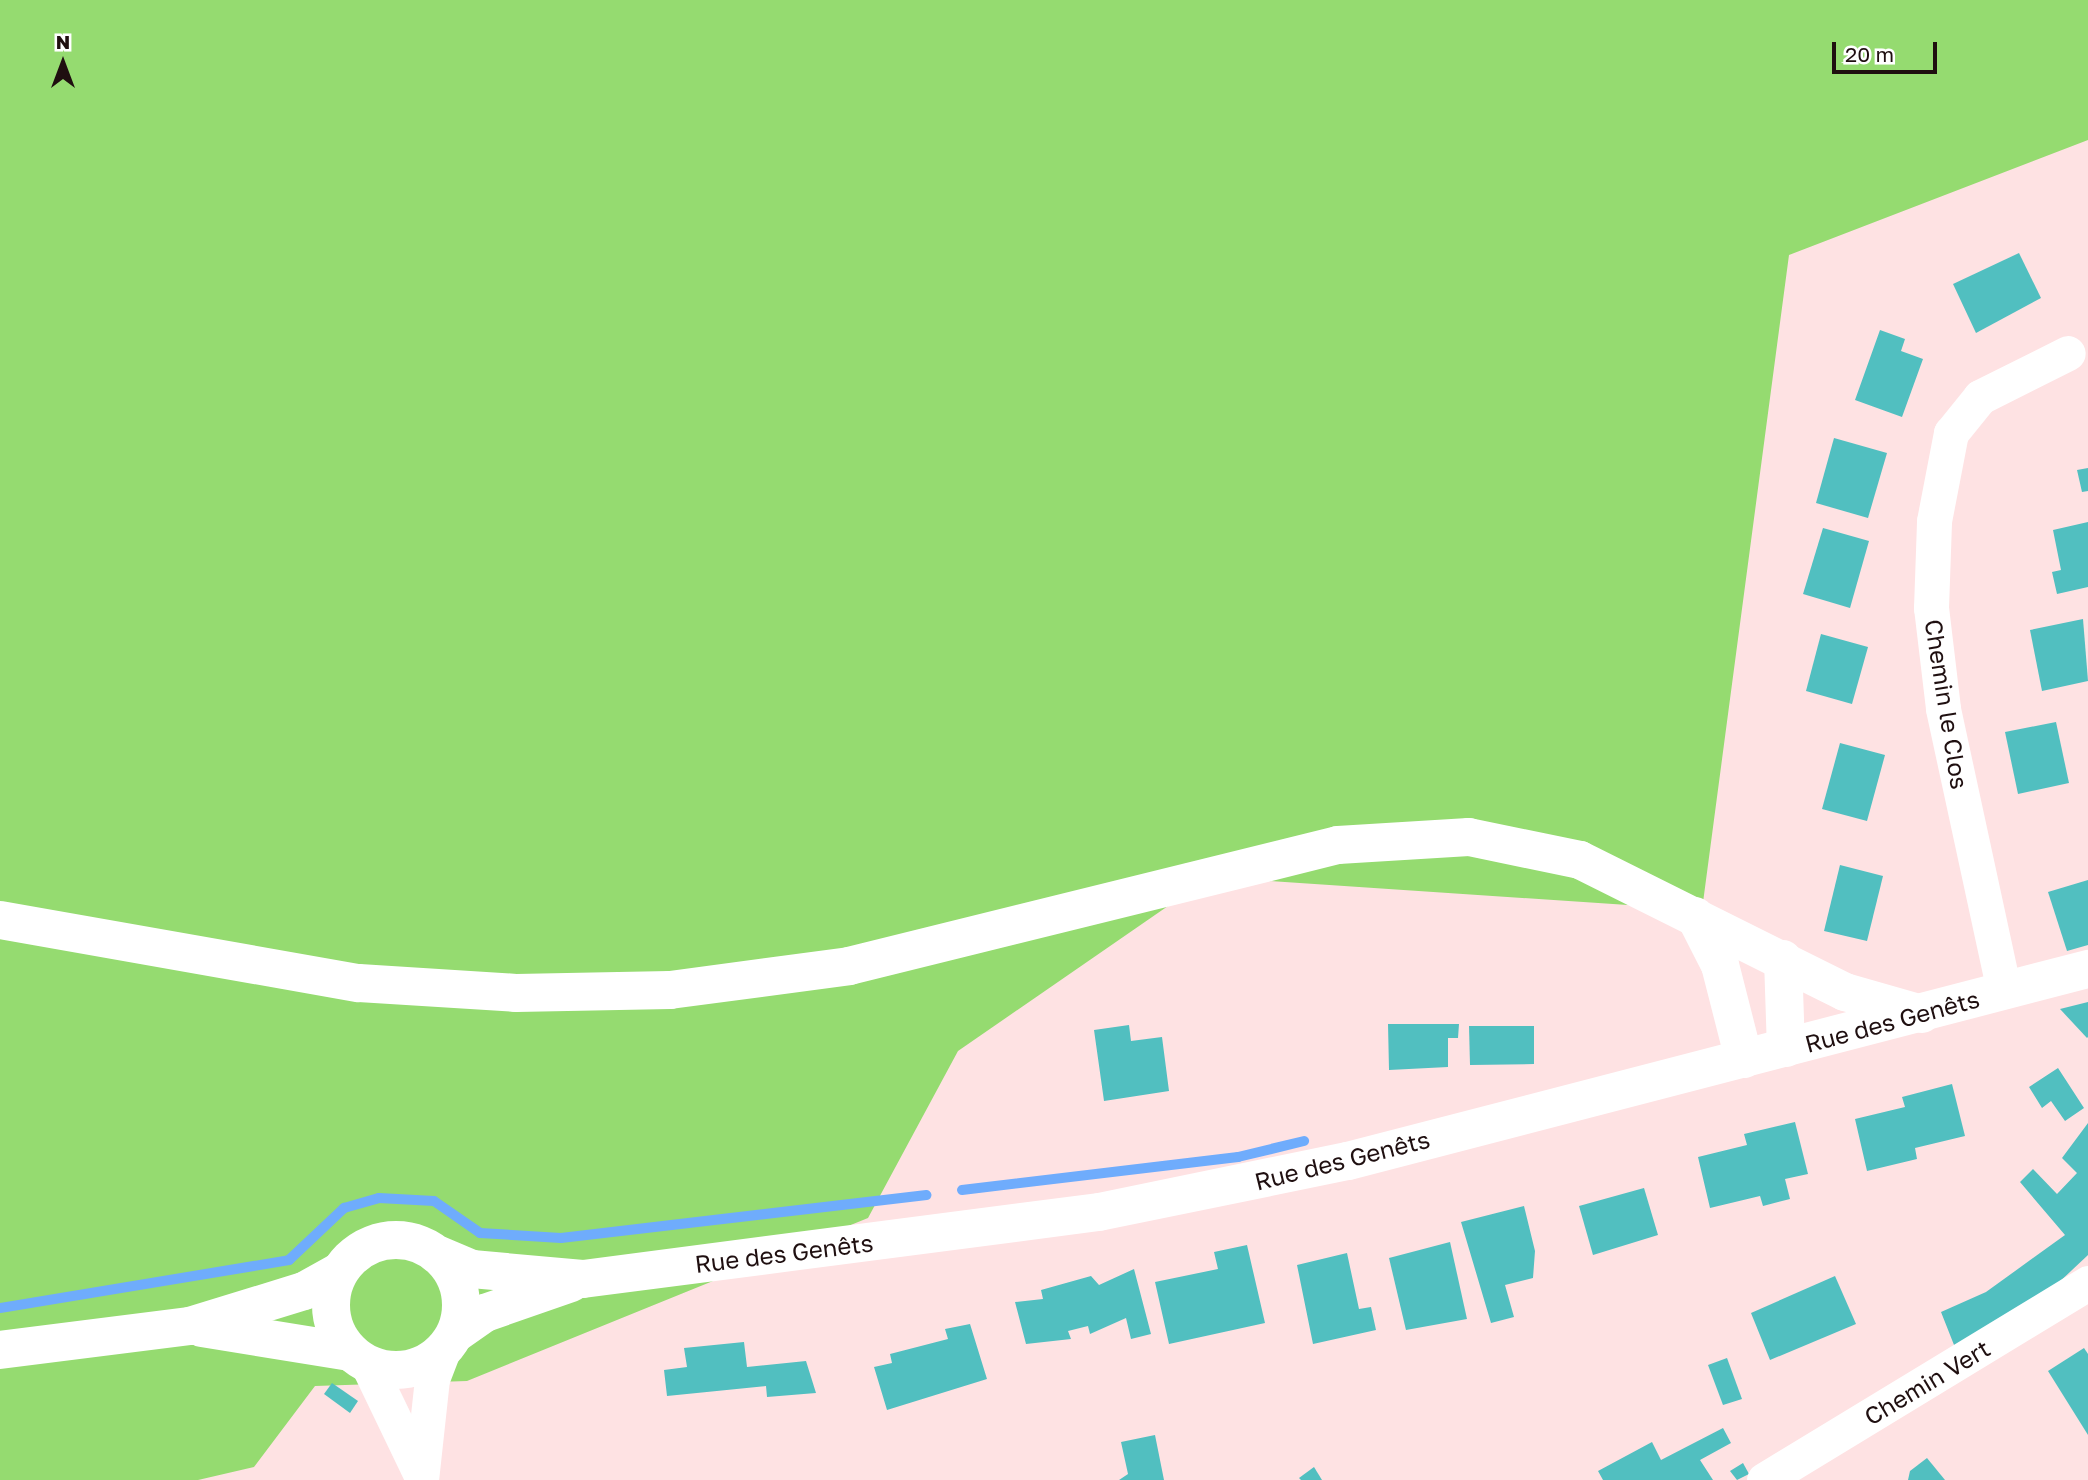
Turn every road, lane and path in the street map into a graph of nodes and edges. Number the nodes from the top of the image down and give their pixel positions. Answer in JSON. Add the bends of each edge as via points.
{"nodes":[{"id":1,"x":2068,"y":353,"type":"dead end"},
{"id":2,"x":1695,"y":916,"type":"junction"},
{"id":3,"x":0,"y":920,"type":"edge"},
{"id":4,"x":1783,"y":959,"type":"junction"},
{"id":5,"x":2088,"y":969,"type":"edge"},
{"id":6,"x":2004,"y":991,"type":"junction"},
{"id":7,"x":1922,"y":1014,"type":"junction"},
{"id":8,"x":1786,"y":1048,"type":"junction"},
{"id":9,"x":1744,"y":1059,"type":"junction"},
{"id":10,"x":439,"y":1255,"type":"junction"},
{"id":11,"x":340,"y":1271,"type":"junction"},
{"id":12,"x":583,"y":1279,"type":"junction"},
{"id":13,"x":2088,"y":1283,"type":"edge"},
{"id":14,"x":190,"y":1326,"type":"junction"},
{"id":15,"x":449,"y":1342,"type":"junction"},
{"id":16,"x":0,"y":1350,"type":"edge"},
{"id":17,"x":359,"y":1357,"type":"junction"},
{"id":18,"x":421,"y":1476,"type":"edge"},
{"id":19,"x":1764,"y":1480,"type":"edge"}],
"edges":[{"from":1,"to":6,"type":"street","name":"Chemin le Clos","via":[[1980,397],[1951,433],[1934,521],[1931,608],[1943,708]]},
{"from":2,"to":3,"type":"main road","via":[[1580,860],[1469,837],[1424,836],[1338,845],[849,966],[670,990],[516,993],[359,983]]},
{"from":2,"to":4,"type":"main road"},
{"from":2,"to":9,"type":"main road","via":[[1720,965]]},
{"from":4,"to":7,"type":"main road","via":[[1845,992]]},
{"from":4,"to":8,"type":"main road"},
{"from":5,"to":6,"type":"main road","name":"Rue des Genêts"},
{"from":6,"to":7,"type":"main road","name":"Rue des Genêts"},
{"from":7,"to":8,"type":"main road","name":"Rue des Genêts"},
{"from":8,"to":9,"type":"main road","name":"Rue des Genêts"},
{"from":9,"to":12,"type":"main road","name":"Rue des Genêts","via":[[1195,1195]]},
{"from":10,"to":11,"type":"main road","via":[[397,1239],[364,1248]]},
{"from":10,"to":12,"type":"main road","name":"Rue des Genêts","via":[[472,1269]]},
{"from":10,"to":15,"type":"main road","via":[[461,1294]]},
{"from":11,"to":14,"type":"main road","via":[[304,1291]]},
{"from":11,"to":17,"type":"main road","via":[[331,1316]]},
{"from":12,"to":15,"type":"main road","name":"Rue des Genêts","via":[[485,1313]]},
{"from":13,"to":19,"type":"street","name":"Chemin Vert"},
{"from":14,"to":16,"type":"main road"},
{"from":14,"to":17,"type":"main road"},
{"from":15,"to":17,"type":"main road","via":[[407,1369]]},
{"from":15,"to":18,"type":"street","via":[[432,1379]]},
{"from":17,"to":18,"type":"street"}]}
